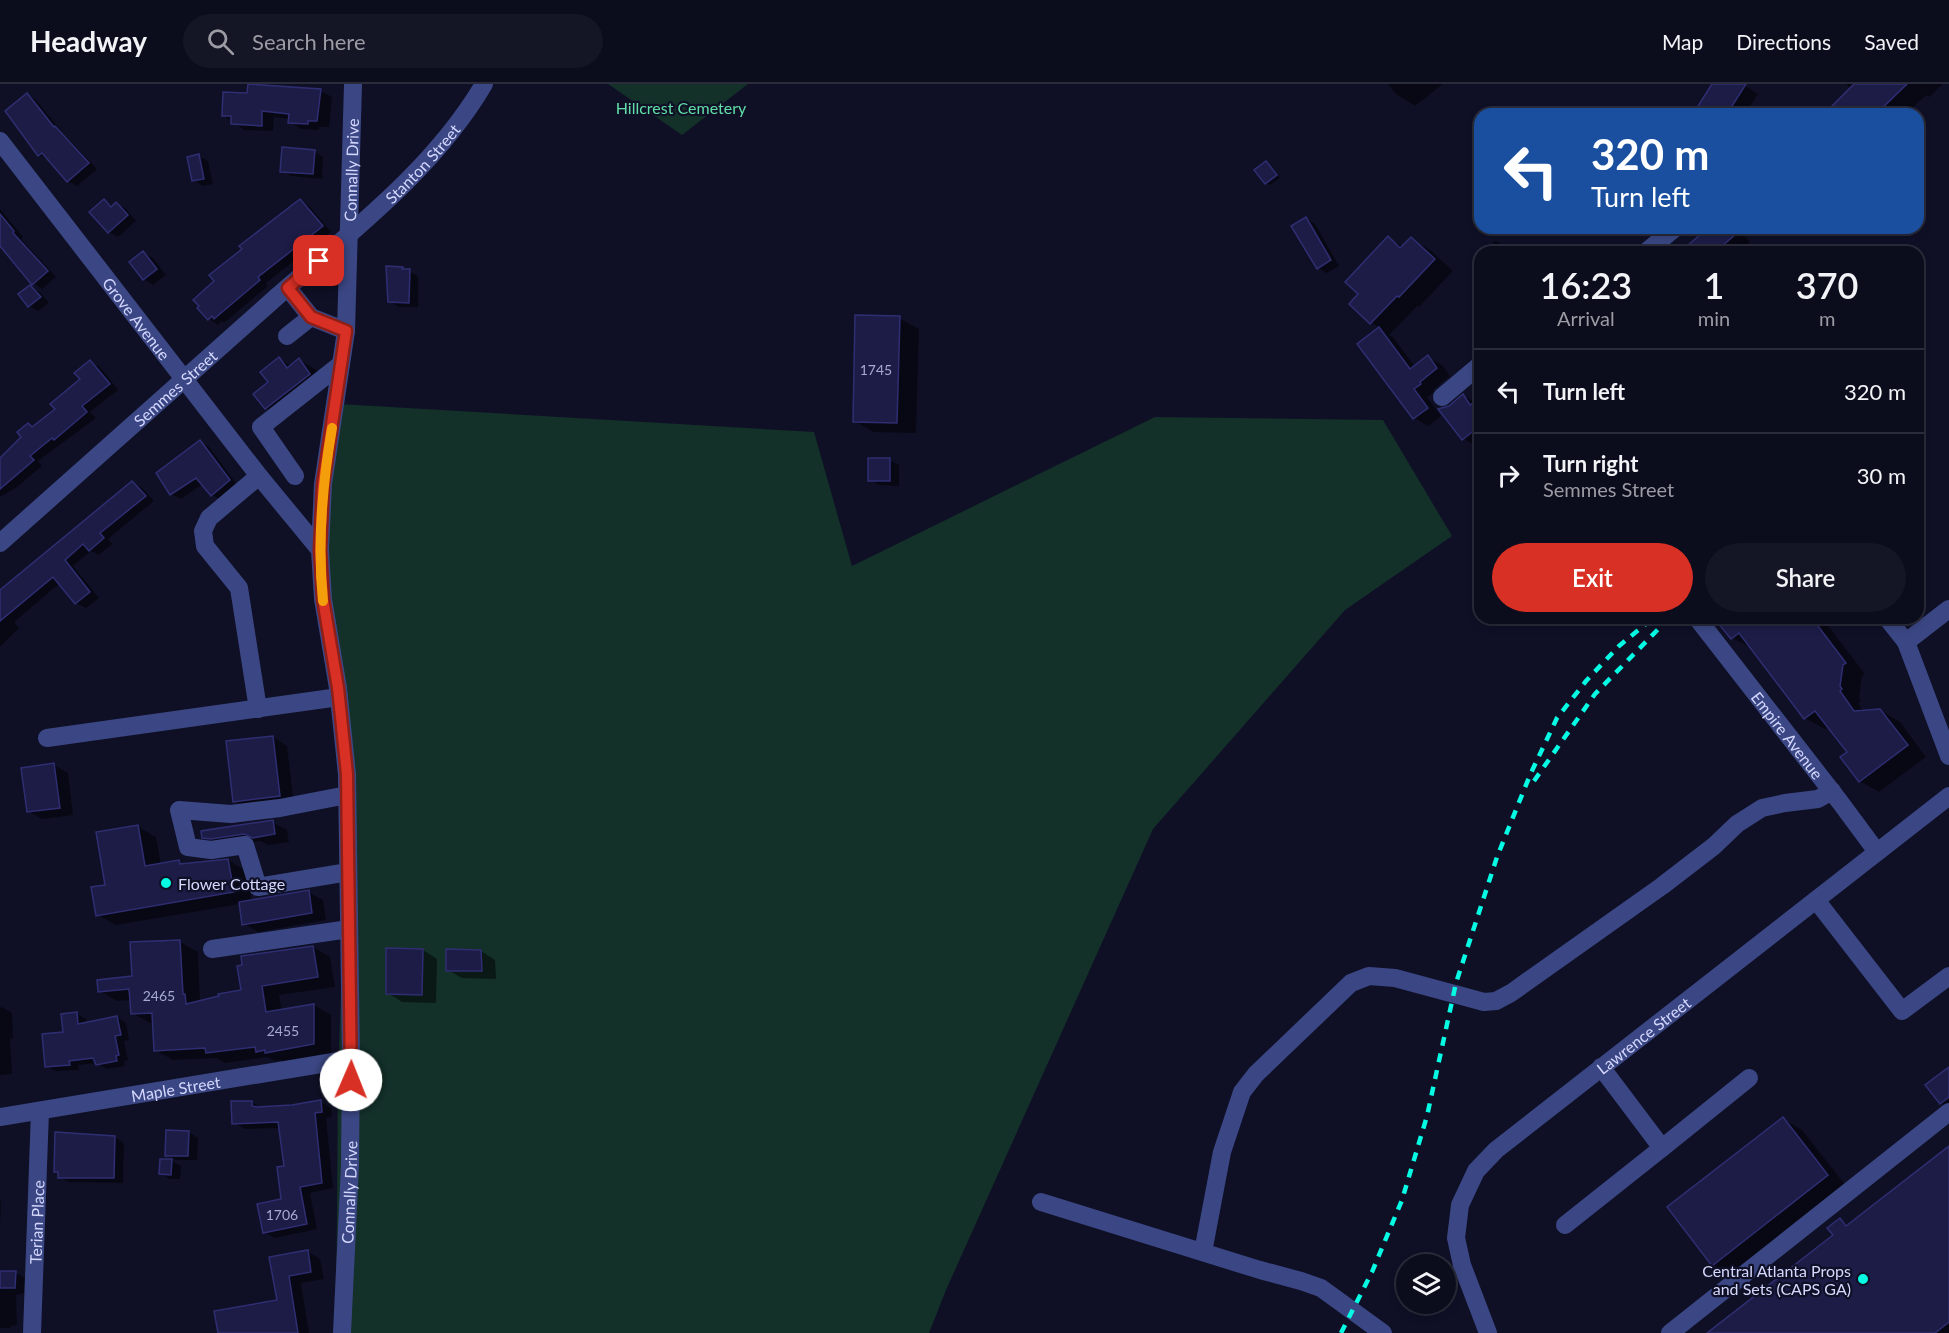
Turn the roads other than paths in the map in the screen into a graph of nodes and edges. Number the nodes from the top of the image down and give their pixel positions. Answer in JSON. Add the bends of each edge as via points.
{"nodes":[{"id":1,"x":353,"y":84,"type":"edge"},
{"id":2,"x":484,"y":84,"type":"edge"},
{"id":3,"x":0,"y":141,"type":"edge"},
{"id":4,"x":350,"y":233,"type":"junction"},
{"id":5,"x":1668,"y":234,"type":"edge"},
{"id":6,"x":1653,"y":246,"type":"edge"},
{"id":7,"x":288,"y":288,"type":"junction"},
{"id":8,"x":311,"y":317,"type":"junction"},
{"id":9,"x":346,"y":331,"type":"junction"},
{"id":10,"x":287,"y":336,"type":"dead end"},
{"id":11,"x":341,"y":364,"type":"junction"},
{"id":12,"x":1474,"y":370,"type":"edge"},
{"id":13,"x":185,"y":378,"type":"junction"},
{"id":14,"x":1442,"y":397,"type":"dead end"},
{"id":15,"x":260,"y":476,"type":"junction"},
{"id":16,"x":295,"y":476,"type":"dead end"},
{"id":17,"x":0,"y":543,"type":"edge"},
{"id":18,"x":320,"y":550,"type":"junction"},
{"id":19,"x":1949,"y":609,"type":"edge"},
{"id":20,"x":1703,"y":624,"type":"edge"},
{"id":21,"x":1892,"y":624,"type":"edge"},
{"id":22,"x":1906,"y":642,"type":"junction"},
{"id":23,"x":339,"y":697,"type":"junction"},
{"id":24,"x":258,"y":709,"type":"junction"},
{"id":25,"x":47,"y":738,"type":"dead end"},
{"id":26,"x":1949,"y":756,"type":"edge"},
{"id":27,"x":1832,"y":791,"type":"junction"},
{"id":28,"x":347,"y":795,"type":"junction"},
{"id":29,"x":1949,"y":796,"type":"edge"},
{"id":30,"x":1877,"y":852,"type":"junction"},
{"id":31,"x":348,"y":872,"type":"junction"},
{"id":32,"x":1816,"y":900,"type":"junction"},
{"id":33,"x":349,"y":929,"type":"junction"},
{"id":34,"x":212,"y":949,"type":"dead end"},
{"id":35,"x":1949,"y":976,"type":"edge"},
{"id":36,"x":351,"y":1059,"type":"junction"},
{"id":37,"x":1601,"y":1067,"type":"junction"},
{"id":38,"x":1749,"y":1078,"type":"dead end"},
{"id":39,"x":40,"y":1111,"type":"junction"},
{"id":40,"x":1949,"y":1112,"type":"edge"},
{"id":41,"x":0,"y":1117,"type":"edge"},
{"id":42,"x":1662,"y":1148,"type":"junction"},
{"id":43,"x":1041,"y":1202,"type":"dead end"},
{"id":44,"x":1565,"y":1225,"type":"dead end"},
{"id":45,"x":1203,"y":1252,"type":"junction"},
{"id":46,"x":32,"y":1333,"type":"edge"},
{"id":47,"x":342,"y":1333,"type":"edge"},
{"id":48,"x":1383,"y":1333,"type":"edge"},
{"id":49,"x":1488,"y":1333,"type":"edge"},
{"id":50,"x":1670,"y":1333,"type":"edge"}],
"edges":[{"from":1,"to":4,"type":"street","name":"Connally Drive"},
{"from":2,"to":4,"type":"street","name":"Stanton Street","via":[[420,169]]},
{"from":3,"to":13,"type":"street","name":"Grove Avenue"},
{"from":4,"to":7,"type":"street","name":"Semmes Street"},
{"from":4,"to":9,"type":"street","name":"Connally Drive"},
{"from":5,"to":6,"type":"street"},
{"from":7,"to":8,"type":"street"},
{"from":7,"to":13,"type":"street","name":"Semmes Street"},
{"from":8,"to":9,"type":"street"},
{"from":8,"to":10,"type":"street"},
{"from":9,"to":11,"type":"street","name":"Connally Drive"},
{"from":11,"to":16,"type":"street","via":[[261,427]]},
{"from":11,"to":18,"type":"street","name":"Connally Drive","via":[[323,484]]},
{"from":12,"to":14,"type":"street"},
{"from":13,"to":15,"type":"street","name":"Grove Avenue"},
{"from":13,"to":17,"type":"street","name":"Semmes Street"},
{"from":15,"to":18,"type":"street","name":"Grove Avenue"},
{"from":15,"to":24,"type":"street","via":[[209,518],[203,531],[204,546],[239,588]]},
{"from":18,"to":23,"type":"street","name":"Connally Drive","via":[[323,599]]},
{"from":19,"to":22,"type":"street"},
{"from":20,"to":27,"type":"street","name":"Empire Avenue"},
{"from":21,"to":22,"type":"street"},
{"from":22,"to":26,"type":"street"},
{"from":23,"to":24,"type":"street"},
{"from":23,"to":28,"type":"street","name":"Connally Drive"},
{"from":24,"to":25,"type":"street"},
{"from":27,"to":30,"type":"street","name":"Empire Avenue"},
{"from":27,"to":45,"type":"street","via":[[1818,799],[1762,808],[1602,931],[1496,1001],[1484,1002],[1395,978],[1369,976],[1351,983],[1242,1092],[1222,1152]]},
{"from":28,"to":31,"type":"street","name":"Connally Drive"},
{"from":28,"to":31,"type":"street","via":[[231,814],[179,810],[188,847],[211,850],[245,844],[258,887]]},
{"from":29,"to":30,"type":"street","name":"Lawrence Street"},
{"from":30,"to":32,"type":"street","name":"Lawrence Street"},
{"from":31,"to":33,"type":"street","name":"Connally Drive"},
{"from":32,"to":35,"type":"street","via":[[1902,1011]]},
{"from":32,"to":37,"type":"street","name":"Lawrence Street"},
{"from":33,"to":34,"type":"street"},
{"from":33,"to":36,"type":"street","name":"Connally Drive"},
{"from":36,"to":39,"type":"street","name":"Maple Street"},
{"from":36,"to":47,"type":"street","name":"Connally Drive"},
{"from":37,"to":42,"type":"street"},
{"from":37,"to":49,"type":"street","name":"Lawrence Street","via":[[1496,1150],[1476,1171],[1460,1205],[1456,1238],[1461,1265]]},
{"from":38,"to":42,"type":"street"},
{"from":39,"to":41,"type":"street","name":"Maple Street"},
{"from":39,"to":46,"type":"street","name":"Terian Place"},
{"from":40,"to":50,"type":"street"},
{"from":42,"to":44,"type":"street"},
{"from":43,"to":45,"type":"street"},
{"from":45,"to":48,"type":"street","via":[[1321,1288]]}]}
